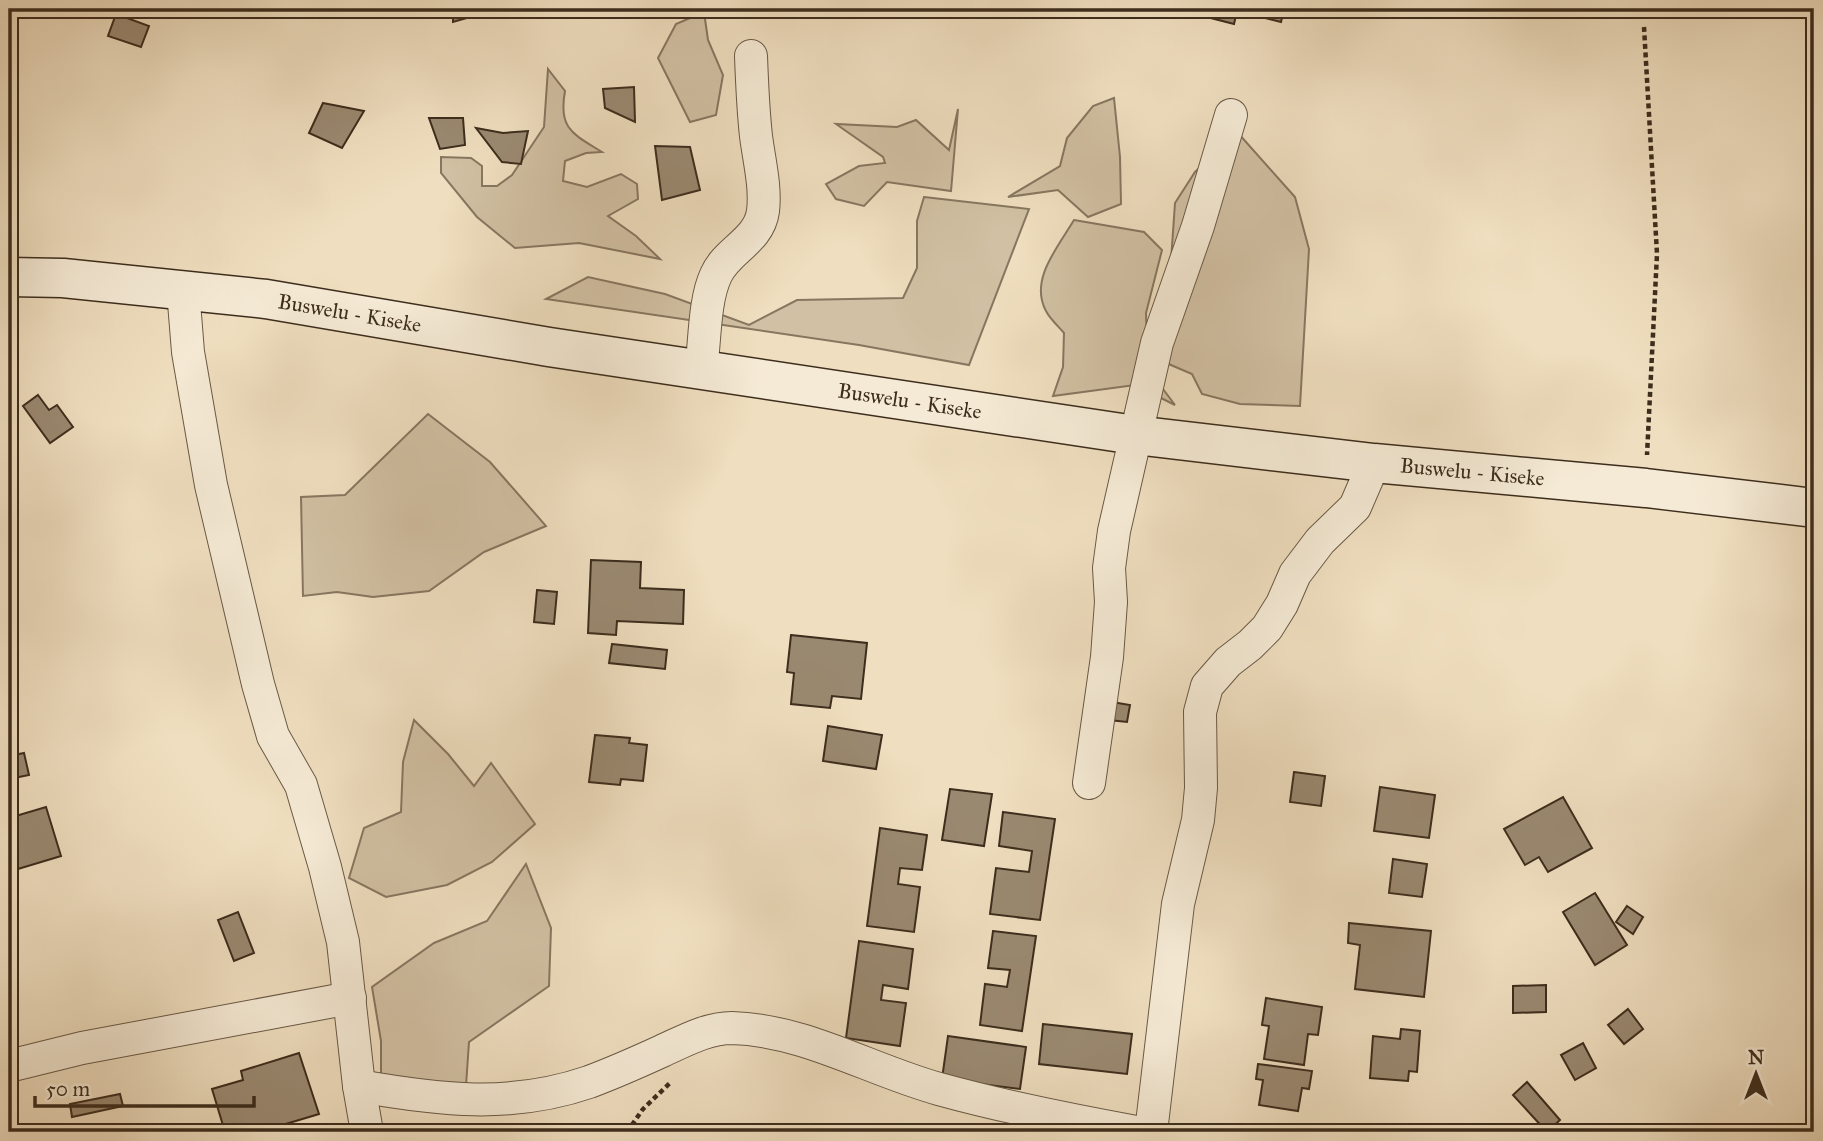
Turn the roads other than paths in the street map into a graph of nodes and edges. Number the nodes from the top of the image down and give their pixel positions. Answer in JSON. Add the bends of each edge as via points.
{"nodes":[{"id":1,"x":751,"y":56,"type":"dead end"},
{"id":2,"x":1231,"y":115,"type":"dead end"},
{"id":3,"x":9,"y":277,"type":"edge"},
{"id":4,"x":183,"y":290,"type":"junction"},
{"id":5,"x":701,"y":370,"type":"junction"},
{"id":6,"x":1135,"y":435,"type":"junction"},
{"id":7,"x":1374,"y":463,"type":"junction"},
{"id":8,"x":1814,"y":508,"type":"edge"},
{"id":9,"x":1089,"y":783,"type":"dead end"},
{"id":10,"x":350,"y":998,"type":"junction"},
{"id":11,"x":9,"y":1066,"type":"edge"},
{"id":12,"x":359,"y":1086,"type":"junction"},
{"id":13,"x":367,"y":1132,"type":"edge"},
{"id":14,"x":1136,"y":1132,"type":"edge"},
{"id":15,"x":1151,"y":1132,"type":"edge"}],
"edges":[{"from":1,"to":5,"type":"street","via":[[763,212],[749,240],[714,277]]},
{"from":2,"to":6,"type":"street","via":[[1157,343]]},
{"from":3,"to":4,"type":"main road","name":"Buswelu - Kiseke"},
{"from":4,"to":5,"type":"main road","name":"Buswelu - Kiseke","via":[[266,299]]},
{"from":4,"to":10,"type":"street","via":[[190,364],[214,497],[265,712],[273,736],[302,785],[325,867],[343,942]]},
{"from":5,"to":6,"type":"main road","name":"Buswelu - Kiseke"},
{"from":6,"to":7,"type":"main road","name":"Buswelu - Kiseke"},
{"from":6,"to":9,"type":"street","via":[[1110,550],[1107,657]]},
{"from":7,"to":8,"type":"main road","name":"Buswelu - Kiseke"},
{"from":7,"to":15,"type":"street","via":[[1355,508],[1320,541],[1295,574],[1268,628],[1207,686],[1200,712],[1198,820],[1178,904]]},
{"from":10,"to":11,"type":"street"},
{"from":10,"to":12,"type":"street"},
{"from":12,"to":13,"type":"street"},
{"from":12,"to":14,"type":"street","via":[[429,1098],[500,1101],[587,1082],[698,1034],[728,1028],[797,1037],[939,1089]]}]}
